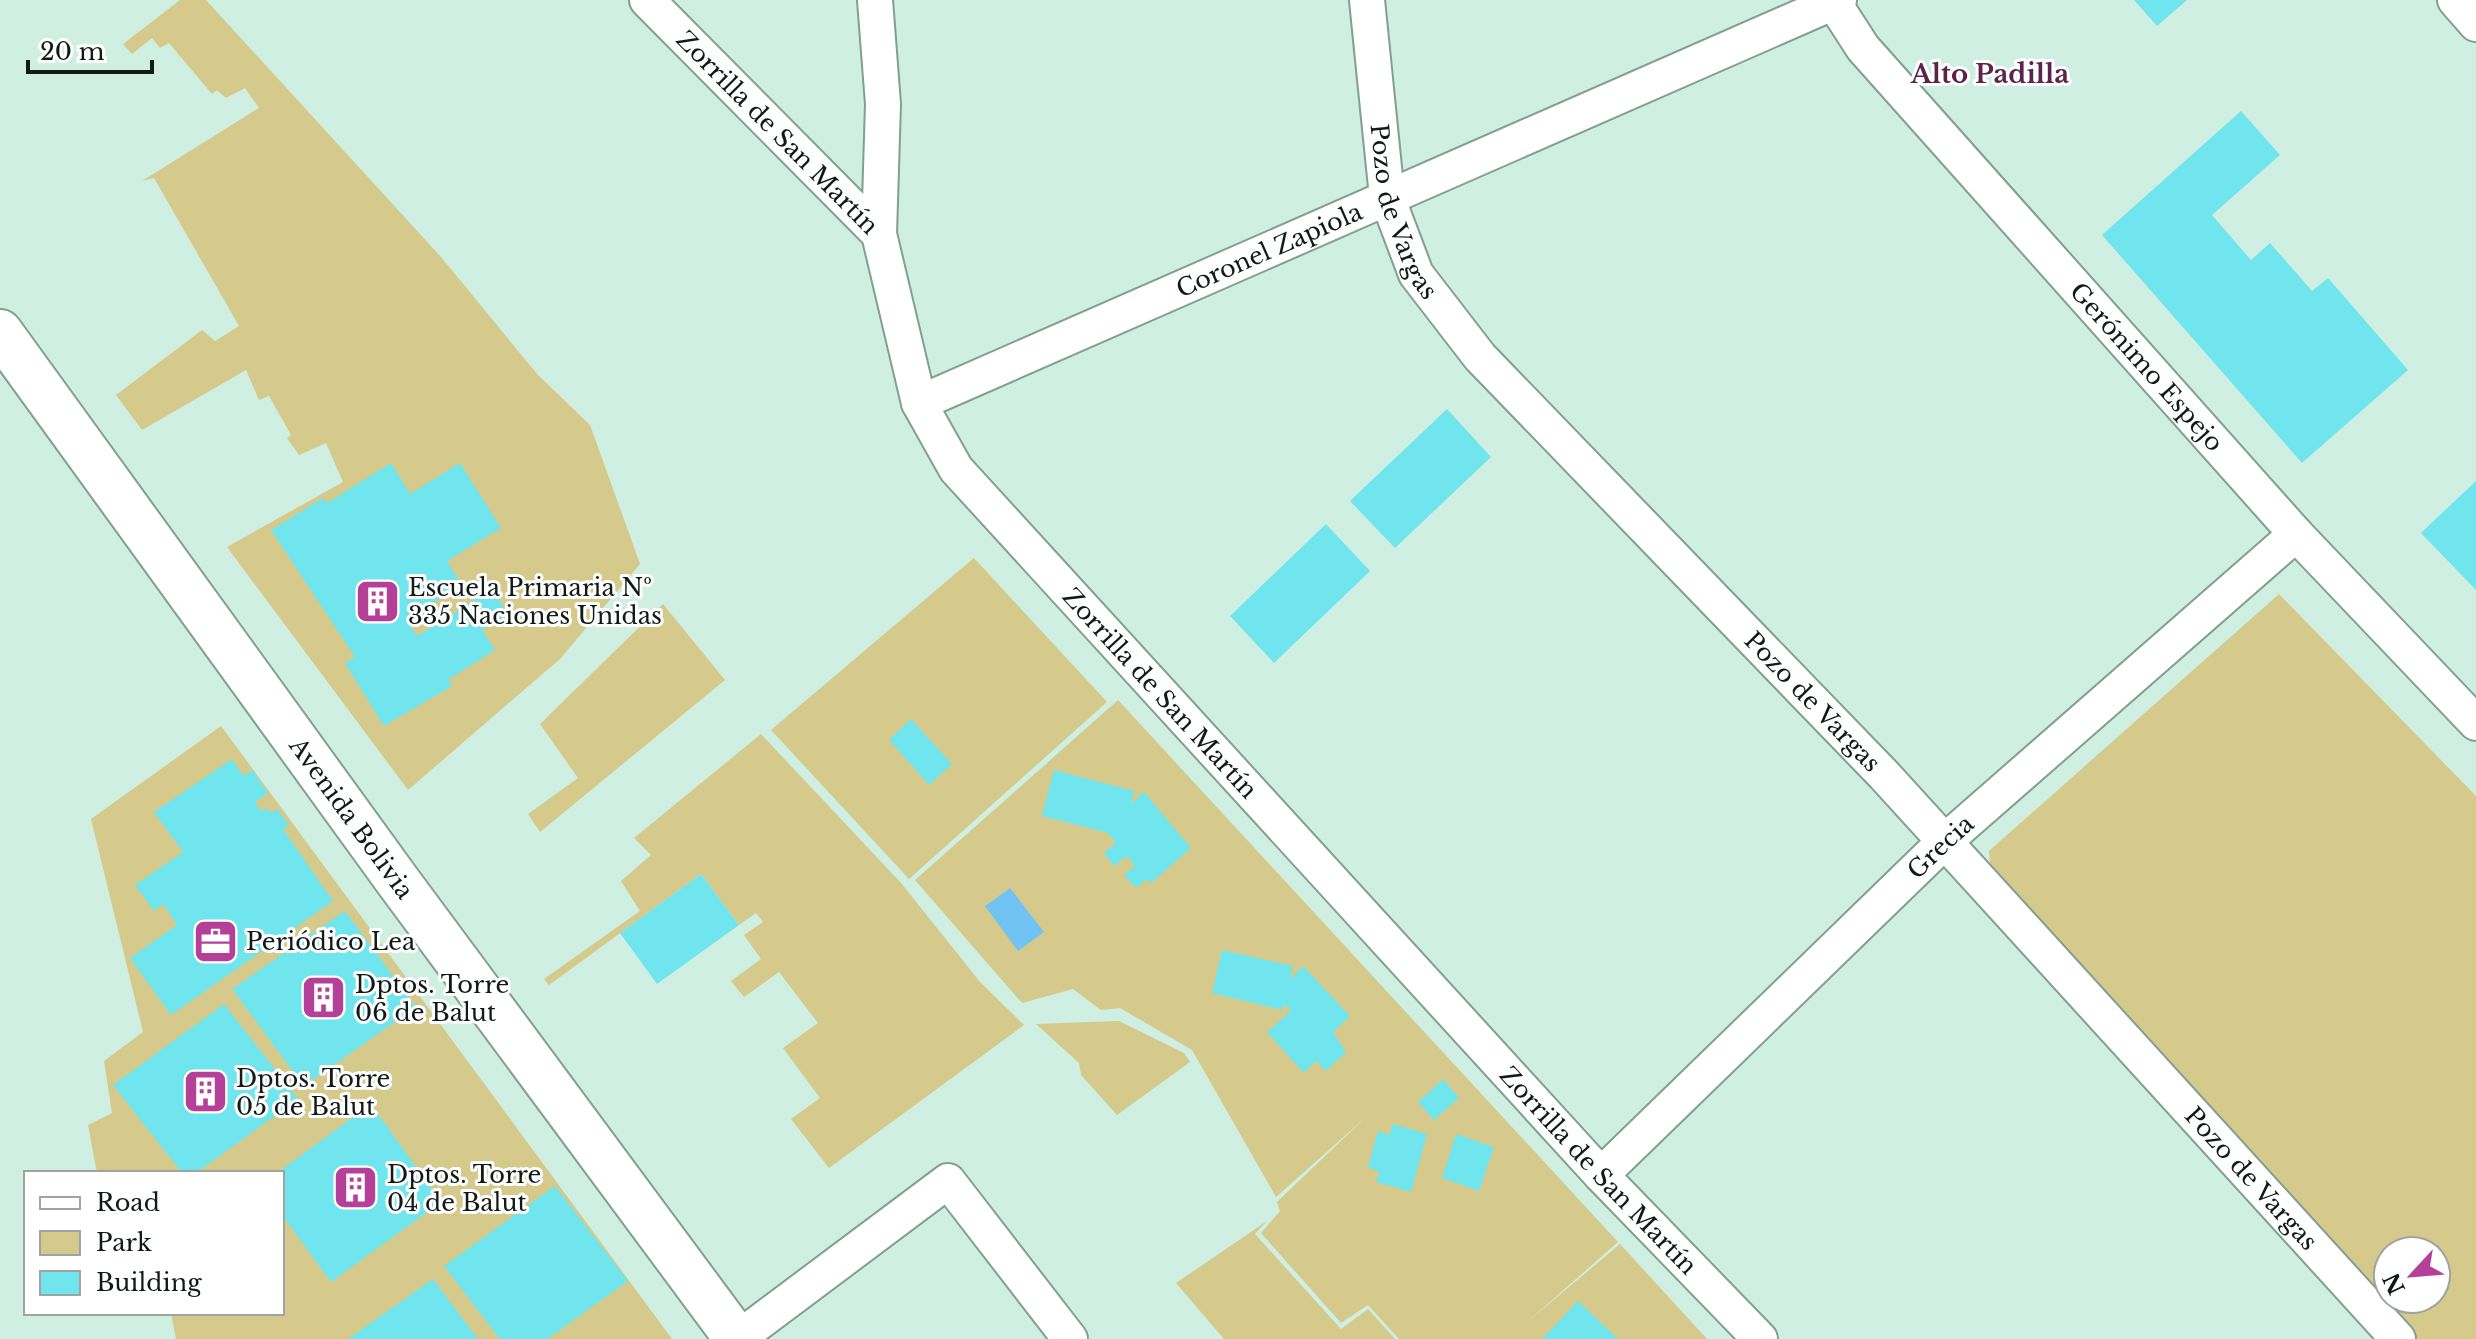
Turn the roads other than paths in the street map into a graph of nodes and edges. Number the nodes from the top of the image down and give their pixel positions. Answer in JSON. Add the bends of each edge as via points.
{"nodes":[{"id":1,"x":647,"y":0,"type":"edge"},
{"id":2,"x":875,"y":0,"type":"edge"},
{"id":3,"x":1367,"y":0,"type":"edge"},
{"id":4,"x":2455,"y":0,"type":"edge"},
{"id":5,"x":1834,"y":1,"type":"edge"},
{"id":6,"x":2476,"y":24,"type":"edge"},
{"id":7,"x":1387,"y":197,"type":"junction"},
{"id":8,"x":879,"y":234,"type":"junction"},
{"id":9,"x":0,"y":332,"type":"edge"},
{"id":10,"x":919,"y":403,"type":"junction"},
{"id":11,"x":2296,"y":534,"type":"junction"},
{"id":12,"x":2476,"y":723,"type":"edge"},
{"id":13,"x":1944,"y":842,"type":"junction"},
{"id":14,"x":1601,"y":1175,"type":"junction"},
{"id":15,"x":737,"y":1339,"type":"edge"},
{"id":16,"x":1070,"y":1339,"type":"edge"},
{"id":17,"x":1760,"y":1339,"type":"edge"},
{"id":18,"x":2398,"y":1339,"type":"edge"}],
"edges":[{"from":1,"to":8,"type":"street","name":"Zorrilla de San Martín"},
{"from":2,"to":8,"type":"street","via":[[883,104]]},
{"from":3,"to":7,"type":"street","name":"Pozo de Vargas"},
{"from":4,"to":6,"type":"street"},
{"from":5,"to":7,"type":"street","name":"Coronel Zapiola"},
{"from":5,"to":11,"type":"street","name":"Gerónimo Espejo","via":[[1863,48]]},
{"from":7,"to":10,"type":"street","name":"Coronel Zapiola"},
{"from":7,"to":13,"type":"street","name":"Pozo de Vargas","via":[[1416,274],[1480,357]]},
{"from":8,"to":10,"type":"street","name":"Zorrilla de San Martín"},
{"from":9,"to":15,"type":"street","name":"Avenida Bolivia"},
{"from":10,"to":14,"type":"street","name":"Zorrilla de San Martín","via":[[956,469]]},
{"from":11,"to":12,"type":"street","name":"Gerónimo Espejo"},
{"from":11,"to":13,"type":"street","name":"Grecia"},
{"from":13,"to":14,"type":"street","name":"Grecia"},
{"from":13,"to":18,"type":"street","name":"Pozo de Vargas"},
{"from":14,"to":17,"type":"street","name":"Zorrilla de San Martín"},
{"from":15,"to":16,"type":"street","via":[[948,1181]]}]}
